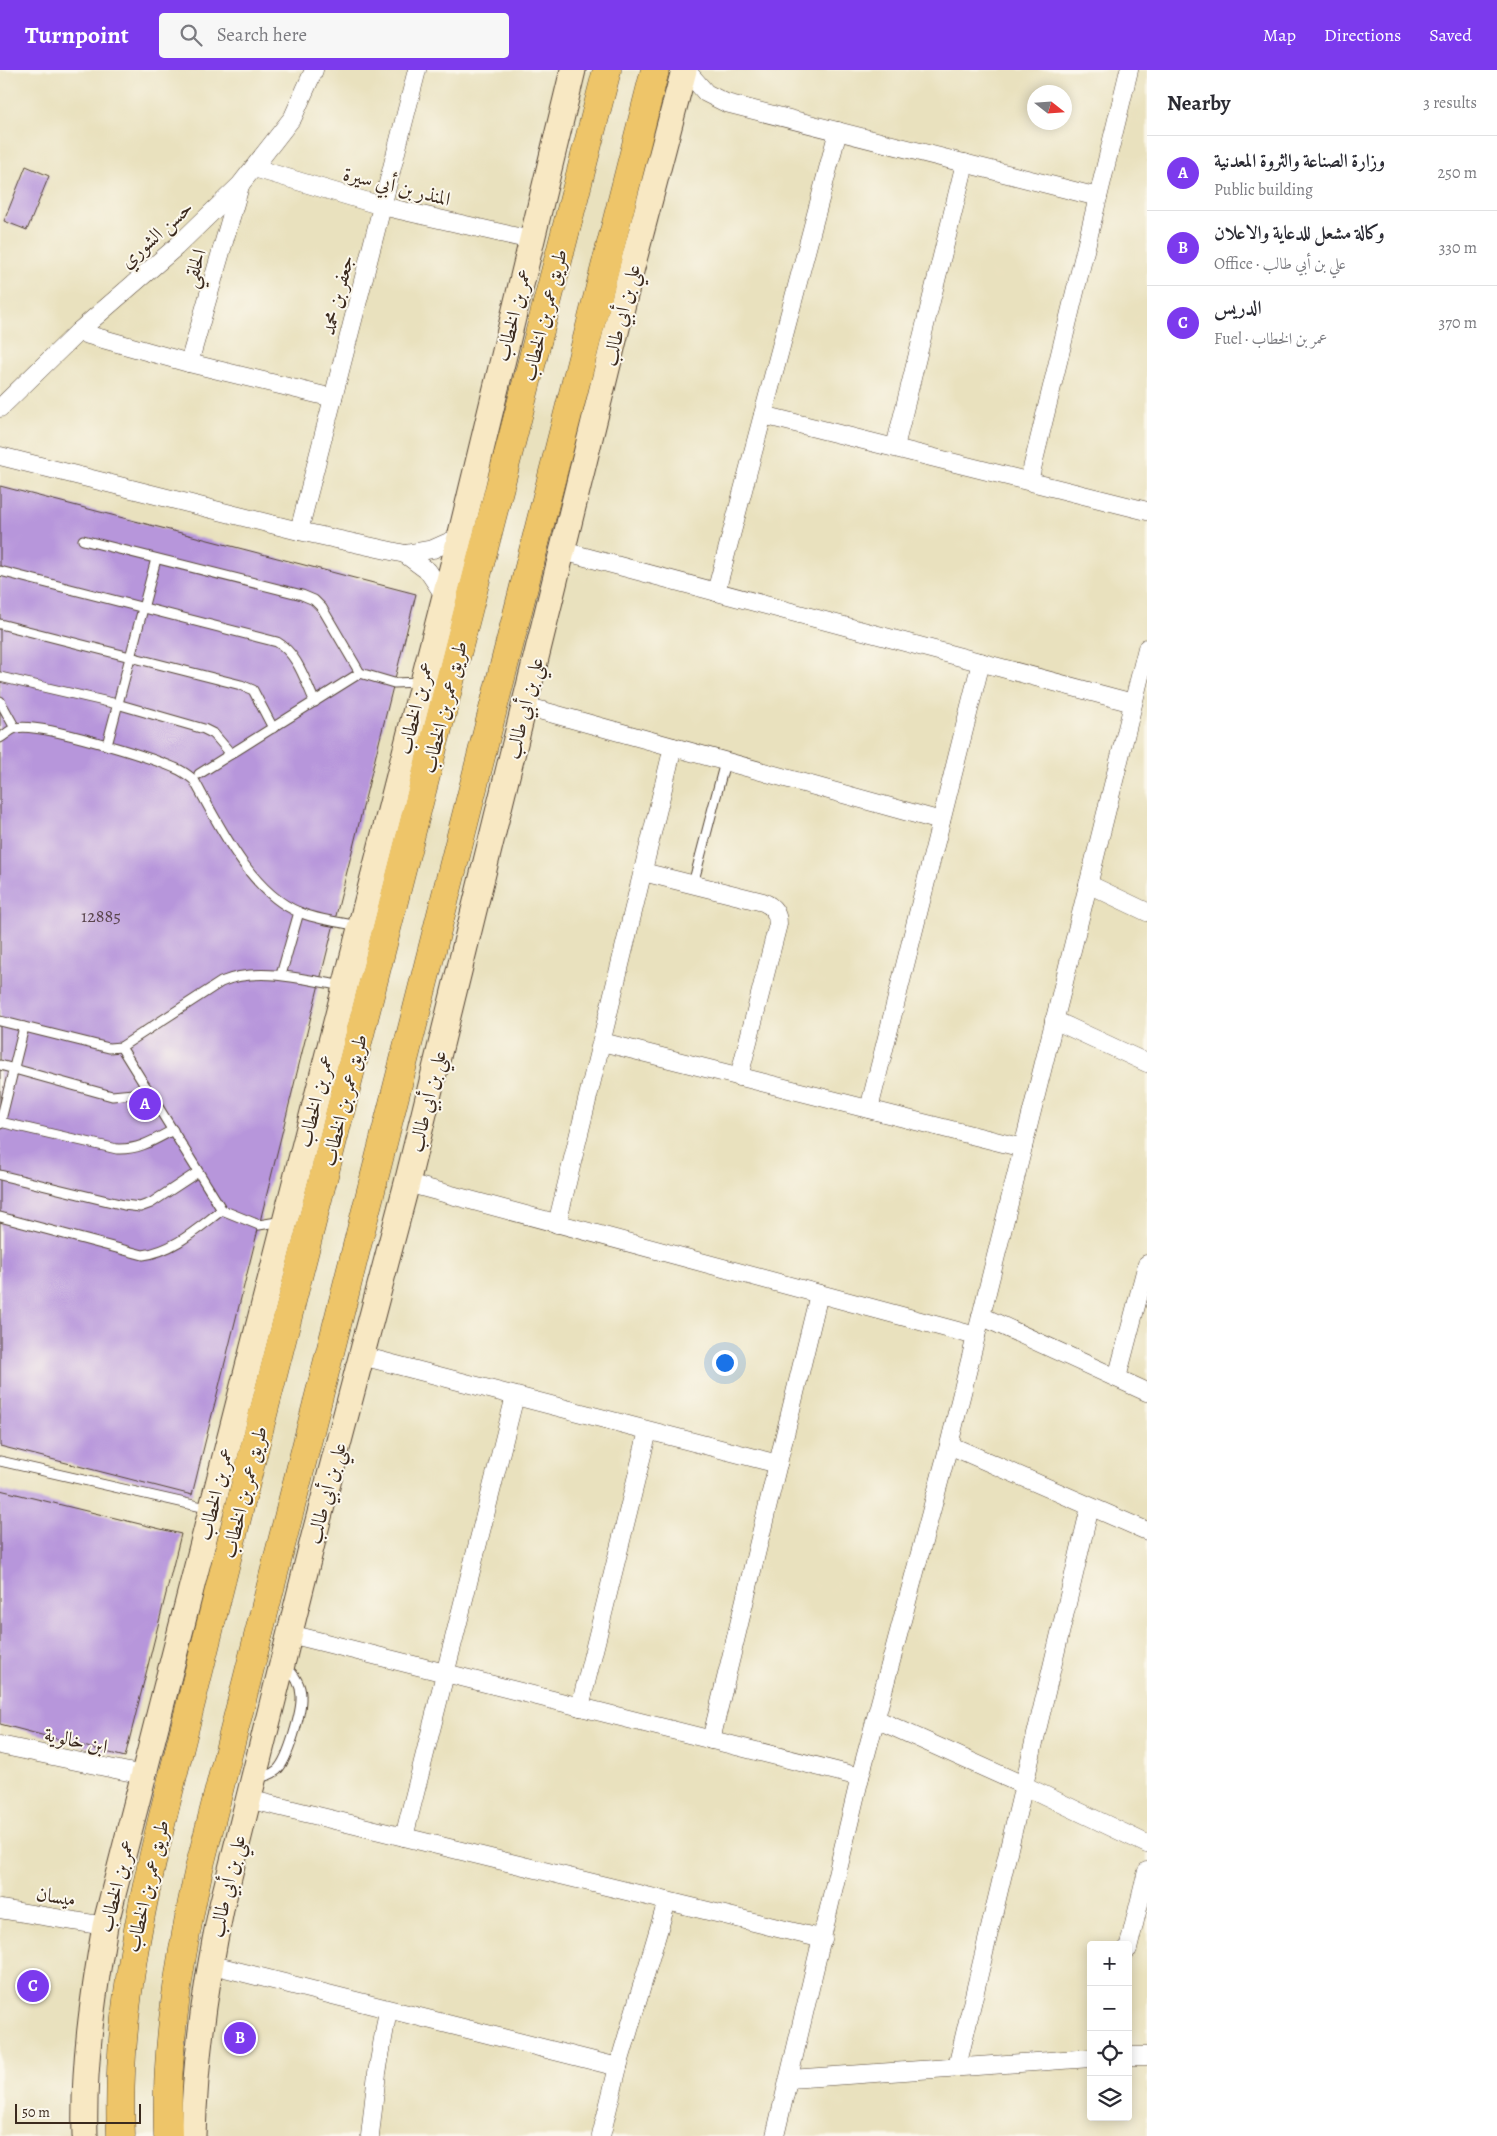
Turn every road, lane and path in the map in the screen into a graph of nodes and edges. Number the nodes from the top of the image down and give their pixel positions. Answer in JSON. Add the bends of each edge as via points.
{"nodes":[{"id":1,"x":314,"y":70,"type":"edge"},
{"id":2,"x":417,"y":70,"type":"edge"},
{"id":3,"x":573,"y":70,"type":"edge"},
{"id":4,"x":607,"y":70,"type":"edge"},
{"id":5,"x":655,"y":70,"type":"edge"},
{"id":6,"x":685,"y":70,"type":"edge"},
{"id":7,"x":1129,"y":70,"type":"edge"},
{"id":8,"x":838,"y":131,"type":"junction"},
{"id":9,"x":965,"y":163,"type":"junction"},
{"id":10,"x":254,"y":168,"type":"junction"},
{"id":11,"x":240,"y":185,"type":"junction"},
{"id":12,"x":1098,"y":197,"type":"junction"},
{"id":13,"x":382,"y":206,"type":"junction"},
{"id":14,"x":531,"y":240,"type":"junction"},
{"id":15,"x":559,"y":256,"type":"junction"},
{"id":16,"x":630,"y":275,"type":"junction"},
{"id":17,"x":516,"y":303,"type":"junction"},
{"id":18,"x":592,"y":313,"type":"junction"},
{"id":19,"x":78,"y":332,"type":"junction"},
{"id":20,"x":189,"y":363,"type":"junction"},
{"id":21,"x":333,"y":398,"type":"junction"},
{"id":22,"x":0,"y":408,"type":"edge"},
{"id":23,"x":763,"y":415,"type":"junction"},
{"id":24,"x":895,"y":447,"type":"junction"},
{"id":25,"x":0,"y":456,"type":"edge"},
{"id":26,"x":1029,"y":481,"type":"junction"},
{"id":27,"x":1147,"y":511,"type":"edge"},
{"id":28,"x":299,"y":532,"type":"junction"},
{"id":29,"x":460,"y":537,"type":"junction"},
{"id":30,"x":83,"y":540,"type":"dead end"},
{"id":31,"x":563,"y":551,"type":"junction"},
{"id":32,"x":405,"y":554,"type":"junction"},
{"id":33,"x":156,"y":559,"type":"junction"},
{"id":34,"x":0,"y":571,"type":"edge"},
{"id":35,"x":716,"y":592,"type":"junction"},
{"id":36,"x":444,"y":596,"type":"junction"},
{"id":37,"x":143,"y":609,"type":"junction"},
{"id":38,"x":0,"y":624,"type":"edge"},
{"id":39,"x":1147,"y":648,"type":"edge"},
{"id":40,"x":130,"y":656,"type":"junction"},
{"id":41,"x":981,"y":662,"type":"junction"},
{"id":42,"x":360,"y":673,"type":"junction"},
{"id":43,"x":0,"y":677,"type":"edge"},
{"id":44,"x":422,"y":682,"type":"junction"},
{"id":45,"x":0,"y":701,"type":"edge"},
{"id":46,"x":314,"y":702,"type":"junction"},
{"id":47,"x":1133,"y":703,"type":"junction"},
{"id":48,"x":117,"y":704,"type":"junction"},
{"id":49,"x":525,"y":706,"type":"junction"},
{"id":50,"x":15,"y":728,"type":"junction"},
{"id":51,"x":273,"y":728,"type":"junction"},
{"id":52,"x":0,"y":738,"type":"edge"},
{"id":53,"x":108,"y":746,"type":"junction"},
{"id":54,"x":673,"y":747,"type":"junction"},
{"id":55,"x":231,"y":754,"type":"junction"},
{"id":56,"x":725,"y":762,"type":"junction"},
{"id":57,"x":199,"y":774,"type":"dead end"},
{"id":58,"x":941,"y":822,"type":"junction"},
{"id":59,"x":643,"y":872,"type":"junction"},
{"id":60,"x":693,"y":884,"type":"junction"},
{"id":61,"x":1088,"y":884,"type":"junction"},
{"id":62,"x":299,"y":912,"type":"junction"},
{"id":63,"x":1147,"y":912,"type":"edge"},
{"id":64,"x":359,"y":926,"type":"junction"},
{"id":65,"x":280,"y":975,"type":"junction"},
{"id":66,"x":344,"y":986,"type":"junction"},
{"id":67,"x":1054,"y":1020,"type":"junction"},
{"id":68,"x":0,"y":1021,"type":"edge"},
{"id":69,"x":24,"y":1027,"type":"junction"},
{"id":70,"x":602,"y":1042,"type":"junction"},
{"id":71,"x":121,"y":1048,"type":"junction"},
{"id":72,"x":1147,"y":1063,"type":"edge"},
{"id":73,"x":0,"y":1065,"type":"edge"},
{"id":74,"x":14,"y":1068,"type":"junction"},
{"id":75,"x":739,"y":1077,"type":"junction"},
{"id":76,"x":146,"y":1088,"type":"junction"},
{"id":77,"x":869,"y":1109,"type":"junction"},
{"id":78,"x":0,"y":1123,"type":"edge"},
{"id":79,"x":173,"y":1130,"type":"junction"},
{"id":80,"x":1023,"y":1148,"type":"junction"},
{"id":81,"x":198,"y":1172,"type":"junction"},
{"id":82,"x":0,"y":1175,"type":"edge"},
{"id":83,"x":407,"y":1183,"type":"junction"},
{"id":84,"x":222,"y":1210,"type":"junction"},
{"id":85,"x":0,"y":1217,"type":"edge"},
{"id":86,"x":286,"y":1221,"type":"junction"},
{"id":87,"x":557,"y":1224,"type":"junction"},
{"id":88,"x":1147,"y":1264,"type":"edge"},
{"id":89,"x":819,"y":1294,"type":"junction"},
{"id":90,"x":981,"y":1316,"type":"junction"},
{"id":91,"x":976,"y":1336,"type":"junction"},
{"id":92,"x":362,"y":1356,"type":"junction"},
{"id":93,"x":1117,"y":1378,"type":"junction"},
{"id":94,"x":272,"y":1381,"type":"junction"},
{"id":95,"x":1147,"y":1392,"type":"edge"},
{"id":96,"x":515,"y":1396,"type":"junction"},
{"id":97,"x":237,"y":1408,"type":"junction"},
{"id":98,"x":648,"y":1430,"type":"junction"},
{"id":99,"x":949,"y":1446,"type":"junction"},
{"id":100,"x":0,"y":1461,"type":"edge"},
{"id":101,"x":778,"y":1464,"type":"junction"},
{"id":102,"x":298,"y":1481,"type":"junction"},
{"id":103,"x":1090,"y":1507,"type":"junction"},
{"id":104,"x":212,"y":1509,"type":"junction"},
{"id":105,"x":1147,"y":1531,"type":"edge"},
{"id":106,"x":314,"y":1536,"type":"junction"},
{"id":107,"x":290,"y":1634,"type":"junction"},
{"id":108,"x":446,"y":1673,"type":"junction"},
{"id":109,"x":580,"y":1707,"type":"junction"},
{"id":110,"x":876,"y":1719,"type":"junction"},
{"id":111,"x":712,"y":1740,"type":"junction"},
{"id":112,"x":0,"y":1746,"type":"edge"},
{"id":113,"x":144,"y":1775,"type":"junction"},
{"id":114,"x":860,"y":1777,"type":"junction"},
{"id":115,"x":1023,"y":1784,"type":"junction"},
{"id":116,"x":250,"y":1788,"type":"junction"},
{"id":117,"x":131,"y":1829,"type":"junction"},
{"id":118,"x":404,"y":1837,"type":"junction"},
{"id":119,"x":1147,"y":1844,"type":"edge"},
{"id":120,"x":1147,"y":1871,"type":"edge"},
{"id":121,"x":149,"y":1872,"type":"junction"},
{"id":122,"x":667,"y":1901,"type":"junction"},
{"id":123,"x":0,"y":1909,"type":"edge"},
{"id":124,"x":105,"y":1926,"type":"junction"},
{"id":125,"x":823,"y":1939,"type":"junction"},
{"id":126,"x":1130,"y":1941,"type":"edge"},
{"id":127,"x":209,"y":1964,"type":"junction"},
{"id":128,"x":388,"y":2010,"type":"junction"},
{"id":129,"x":1132,"y":2056,"type":"edge"},
{"id":130,"x":1147,"y":2056,"type":"edge"},
{"id":131,"x":1087,"y":2058,"type":"edge"},
{"id":132,"x":618,"y":2067,"type":"junction"},
{"id":133,"x":957,"y":2067,"type":"junction"},
{"id":134,"x":790,"y":2079,"type":"junction"},
{"id":135,"x":85,"y":2136,"type":"edge"},
{"id":136,"x":121,"y":2136,"type":"edge"},
{"id":137,"x":168,"y":2136,"type":"edge"},
{"id":138,"x":193,"y":2136,"type":"edge"},
{"id":139,"x":370,"y":2136,"type":"edge"},
{"id":140,"x":601,"y":2136,"type":"edge"},
{"id":141,"x":775,"y":2136,"type":"edge"}],
"edges":[{"from":1,"to":10,"type":"street","name":"حسن الشوري","via":[[293,116]]},
{"from":2,"to":13,"type":"street","name":"جعفر بن محمد"},
{"from":3,"to":14,"type":"street","name":"عمر بن الخطاب"},
{"from":4,"to":15,"type":"main road","name":"طريق عمر بن الخطاب"},
{"from":5,"to":18,"type":"main road"},
{"from":6,"to":8,"type":"street","via":[[706,93],[726,103]]},
{"from":6,"to":16,"type":"street","name":"علي بن أبي طالب"},
{"from":7,"to":12,"type":"street"},
{"from":8,"to":9,"type":"street"},
{"from":8,"to":23,"type":"street"},
{"from":9,"to":12,"type":"street"},
{"from":9,"to":24,"type":"street"},
{"from":10,"to":11,"type":"street","name":"حسن الشوري"},
{"from":10,"to":13,"type":"street","name":"المنذر بن أبي سيرة"},
{"from":11,"to":19,"type":"street","name":"حسن الشوري","via":[[176,247]]},
{"from":11,"to":20,"type":"street","name":"الحلقي"},
{"from":12,"to":26,"type":"street"},
{"from":13,"to":14,"type":"street","name":"المنذر بن أبي سيرة"},
{"from":13,"to":21,"type":"street","name":"جعفر بن محمد"},
{"from":14,"to":17,"type":"street","name":"عمر بن الخطاب"},
{"from":15,"to":17,"type":"street"},
{"from":15,"to":94,"type":"main road","name":"طريق عمر بن الخطاب"},
{"from":16,"to":18,"type":"street"},
{"from":16,"to":31,"type":"street","name":"علي بن أبي طالب"},
{"from":17,"to":29,"type":"street","name":"عمر بن الخطاب"},
{"from":18,"to":102,"type":"main road"},
{"from":19,"to":20,"type":"street"},
{"from":19,"to":22,"type":"street","name":"حسن الشوري"},
{"from":20,"to":21,"type":"street"},
{"from":21,"to":28,"type":"street","name":"جعفر بن محمد"},
{"from":23,"to":24,"type":"street"},
{"from":23,"to":35,"type":"street"},
{"from":24,"to":26,"type":"street"},
{"from":25,"to":28,"type":"street"},
{"from":26,"to":27,"type":"street"},
{"from":28,"to":32,"type":"street"},
{"from":29,"to":32,"type":"street","via":[[433,549]]},
{"from":29,"to":36,"type":"street","name":"عمر بن الخطاب"},
{"from":30,"to":33,"type":"lane"},
{"from":31,"to":35,"type":"street"},
{"from":31,"to":49,"type":"street","name":"علي بن أبي طالب"},
{"from":32,"to":36,"type":"street","via":[[428,571]]},
{"from":33,"to":37,"type":"lane"},
{"from":33,"to":42,"type":"lane","via":[[314,600],[322,608]]},
{"from":34,"to":37,"type":"lane"},
{"from":35,"to":41,"type":"street"},
{"from":36,"to":44,"type":"street","name":"عمر بن الخطاب"},
{"from":37,"to":40,"type":"lane"},
{"from":37,"to":46,"type":"lane","via":[[277,642],[294,657]]},
{"from":38,"to":40,"type":"lane"},
{"from":39,"to":47,"type":"street"},
{"from":40,"to":48,"type":"lane"},
{"from":40,"to":51,"type":"lane","via":[[253,690]]},
{"from":41,"to":47,"type":"street"},
{"from":41,"to":58,"type":"street"},
{"from":42,"to":44,"type":"lane","via":[[394,683]]},
{"from":42,"to":46,"type":"lane"},
{"from":43,"to":48,"type":"lane"},
{"from":44,"to":64,"type":"street","name":"عمر بن الخطاب"},
{"from":45,"to":50,"type":"lane"},
{"from":46,"to":51,"type":"lane"},
{"from":47,"to":61,"type":"street"},
{"from":48,"to":53,"type":"lane"},
{"from":48,"to":55,"type":"lane","via":[[209,731],[222,740]]},
{"from":49,"to":54,"type":"street"},
{"from":49,"to":83,"type":"street","name":"علي بن أبي طالب"},
{"from":50,"to":52,"type":"lane"},
{"from":50,"to":53,"type":"lane","via":[[34,728]]},
{"from":51,"to":55,"type":"lane"},
{"from":53,"to":62,"type":"lane","via":[[187,773],[248,868],[280,900]]},
{"from":54,"to":56,"type":"street"},
{"from":54,"to":59,"type":"street"},
{"from":55,"to":57,"type":"lane"},
{"from":56,"to":58,"type":"street"},
{"from":56,"to":60,"type":"lane"},
{"from":58,"to":77,"type":"street"},
{"from":59,"to":60,"type":"street"},
{"from":59,"to":70,"type":"street"},
{"from":60,"to":75,"type":"street","via":[[763,902],[773,908],[778,918]]},
{"from":61,"to":63,"type":"street"},
{"from":61,"to":67,"type":"street"},
{"from":62,"to":64,"type":"lane"},
{"from":62,"to":65,"type":"lane"},
{"from":64,"to":66,"type":"street","name":"عمر بن الخطاب"},
{"from":65,"to":66,"type":"lane"},
{"from":65,"to":71,"type":"lane","via":[[232,977],[221,982]]},
{"from":66,"to":86,"type":"street","name":"عمر بن الخطاب"},
{"from":67,"to":72,"type":"street"},
{"from":67,"to":80,"type":"street"},
{"from":68,"to":69,"type":"lane"},
{"from":69,"to":71,"type":"lane"},
{"from":69,"to":74,"type":"lane"},
{"from":70,"to":75,"type":"street"},
{"from":70,"to":87,"type":"street"},
{"from":71,"to":76,"type":"lane"},
{"from":73,"to":74,"type":"lane"},
{"from":74,"to":76,"type":"lane","via":[[112,1096],[133,1094]]},
{"from":74,"to":78,"type":"lane"},
{"from":75,"to":77,"type":"street"},
{"from":76,"to":79,"type":"lane"},
{"from":77,"to":80,"type":"street"},
{"from":78,"to":79,"type":"lane","via":[[117,1150],[143,1146]]},
{"from":79,"to":81,"type":"lane"},
{"from":80,"to":90,"type":"street"},
{"from":81,"to":82,"type":"lane","via":[[140,1207]]},
{"from":81,"to":84,"type":"lane"},
{"from":83,"to":87,"type":"street"},
{"from":83,"to":92,"type":"street","name":"علي بن أبي طالب"},
{"from":84,"to":85,"type":"lane","via":[[169,1248],[143,1256]]},
{"from":84,"to":86,"type":"lane","via":[[259,1225]]},
{"from":86,"to":97,"type":"street","name":"عمر بن الخطاب"},
{"from":87,"to":89,"type":"street"},
{"from":88,"to":93,"type":"street"},
{"from":89,"to":91,"type":"street"},
{"from":89,"to":101,"type":"street"},
{"from":90,"to":91,"type":"street"},
{"from":90,"to":93,"type":"street"},
{"from":91,"to":99,"type":"street"},
{"from":92,"to":96,"type":"street"},
{"from":92,"to":106,"type":"street","name":"علي بن أبي طالب"},
{"from":93,"to":95,"type":"street"},
{"from":94,"to":97,"type":"street"},
{"from":94,"to":121,"type":"main road","name":"طريق عمر بن الخطاب"},
{"from":96,"to":98,"type":"street"},
{"from":96,"to":108,"type":"street"},
{"from":97,"to":104,"type":"street","name":"عمر بن الخطاب"},
{"from":98,"to":101,"type":"street"},
{"from":98,"to":109,"type":"street"},
{"from":99,"to":103,"type":"street"},
{"from":99,"to":110,"type":"street"},
{"from":100,"to":104,"type":"lane"},
{"from":101,"to":111,"type":"street"},
{"from":102,"to":106,"type":"street"},
{"from":102,"to":137,"type":"main road","via":[[188,1920],[173,2022]]},
{"from":103,"to":105,"type":"street"},
{"from":103,"to":115,"type":"street"},
{"from":104,"to":113,"type":"street","name":"عمر بن الخطاب"},
{"from":106,"to":107,"type":"street","name":"علي بن أبي طالب"},
{"from":107,"to":108,"type":"street"},
{"from":107,"to":116,"type":"street","name":"علي بن أبي طالب"},
{"from":108,"to":109,"type":"street"},
{"from":108,"to":118,"type":"street"},
{"from":109,"to":111,"type":"street"},
{"from":110,"to":114,"type":"street"},
{"from":110,"to":115,"type":"street"},
{"from":111,"to":114,"type":"street"},
{"from":112,"to":113,"type":"street","name":"ابن خالوية"},
{"from":113,"to":117,"type":"street","name":"عمر بن الخطاب"},
{"from":114,"to":125,"type":"street"},
{"from":115,"to":119,"type":"street"},
{"from":115,"to":133,"type":"street"},
{"from":116,"to":118,"type":"street"},
{"from":116,"to":127,"type":"street","name":"علي بن أبي طالب"},
{"from":117,"to":121,"type":"street"},
{"from":117,"to":124,"type":"street","name":"عمر بن الخطاب"},
{"from":118,"to":122,"type":"street"},
{"from":120,"to":126,"type":"street"},
{"from":121,"to":136,"type":"main road","name":"طريق عمر بن الخطاب","via":[[130,1962],[124,2015]]},
{"from":122,"to":125,"type":"street"},
{"from":122,"to":132,"type":"street"},
{"from":123,"to":124,"type":"street","name":"ميسان"},
{"from":124,"to":135,"type":"street","name":"عمر بن الخطاب","via":[[92,2006]]},
{"from":125,"to":134,"type":"street"},
{"from":127,"to":128,"type":"street"},
{"from":127,"to":138,"type":"street","name":"علي بن أبي طالب","via":[[196,2070]]},
{"from":128,"to":132,"type":"street"},
{"from":128,"to":139,"type":"street"},
{"from":129,"to":130,"type":"street"},
{"from":131,"to":133,"type":"street"},
{"from":132,"to":140,"type":"street"},
{"from":133,"to":134,"type":"street"},
{"from":134,"to":141,"type":"street"}]}
